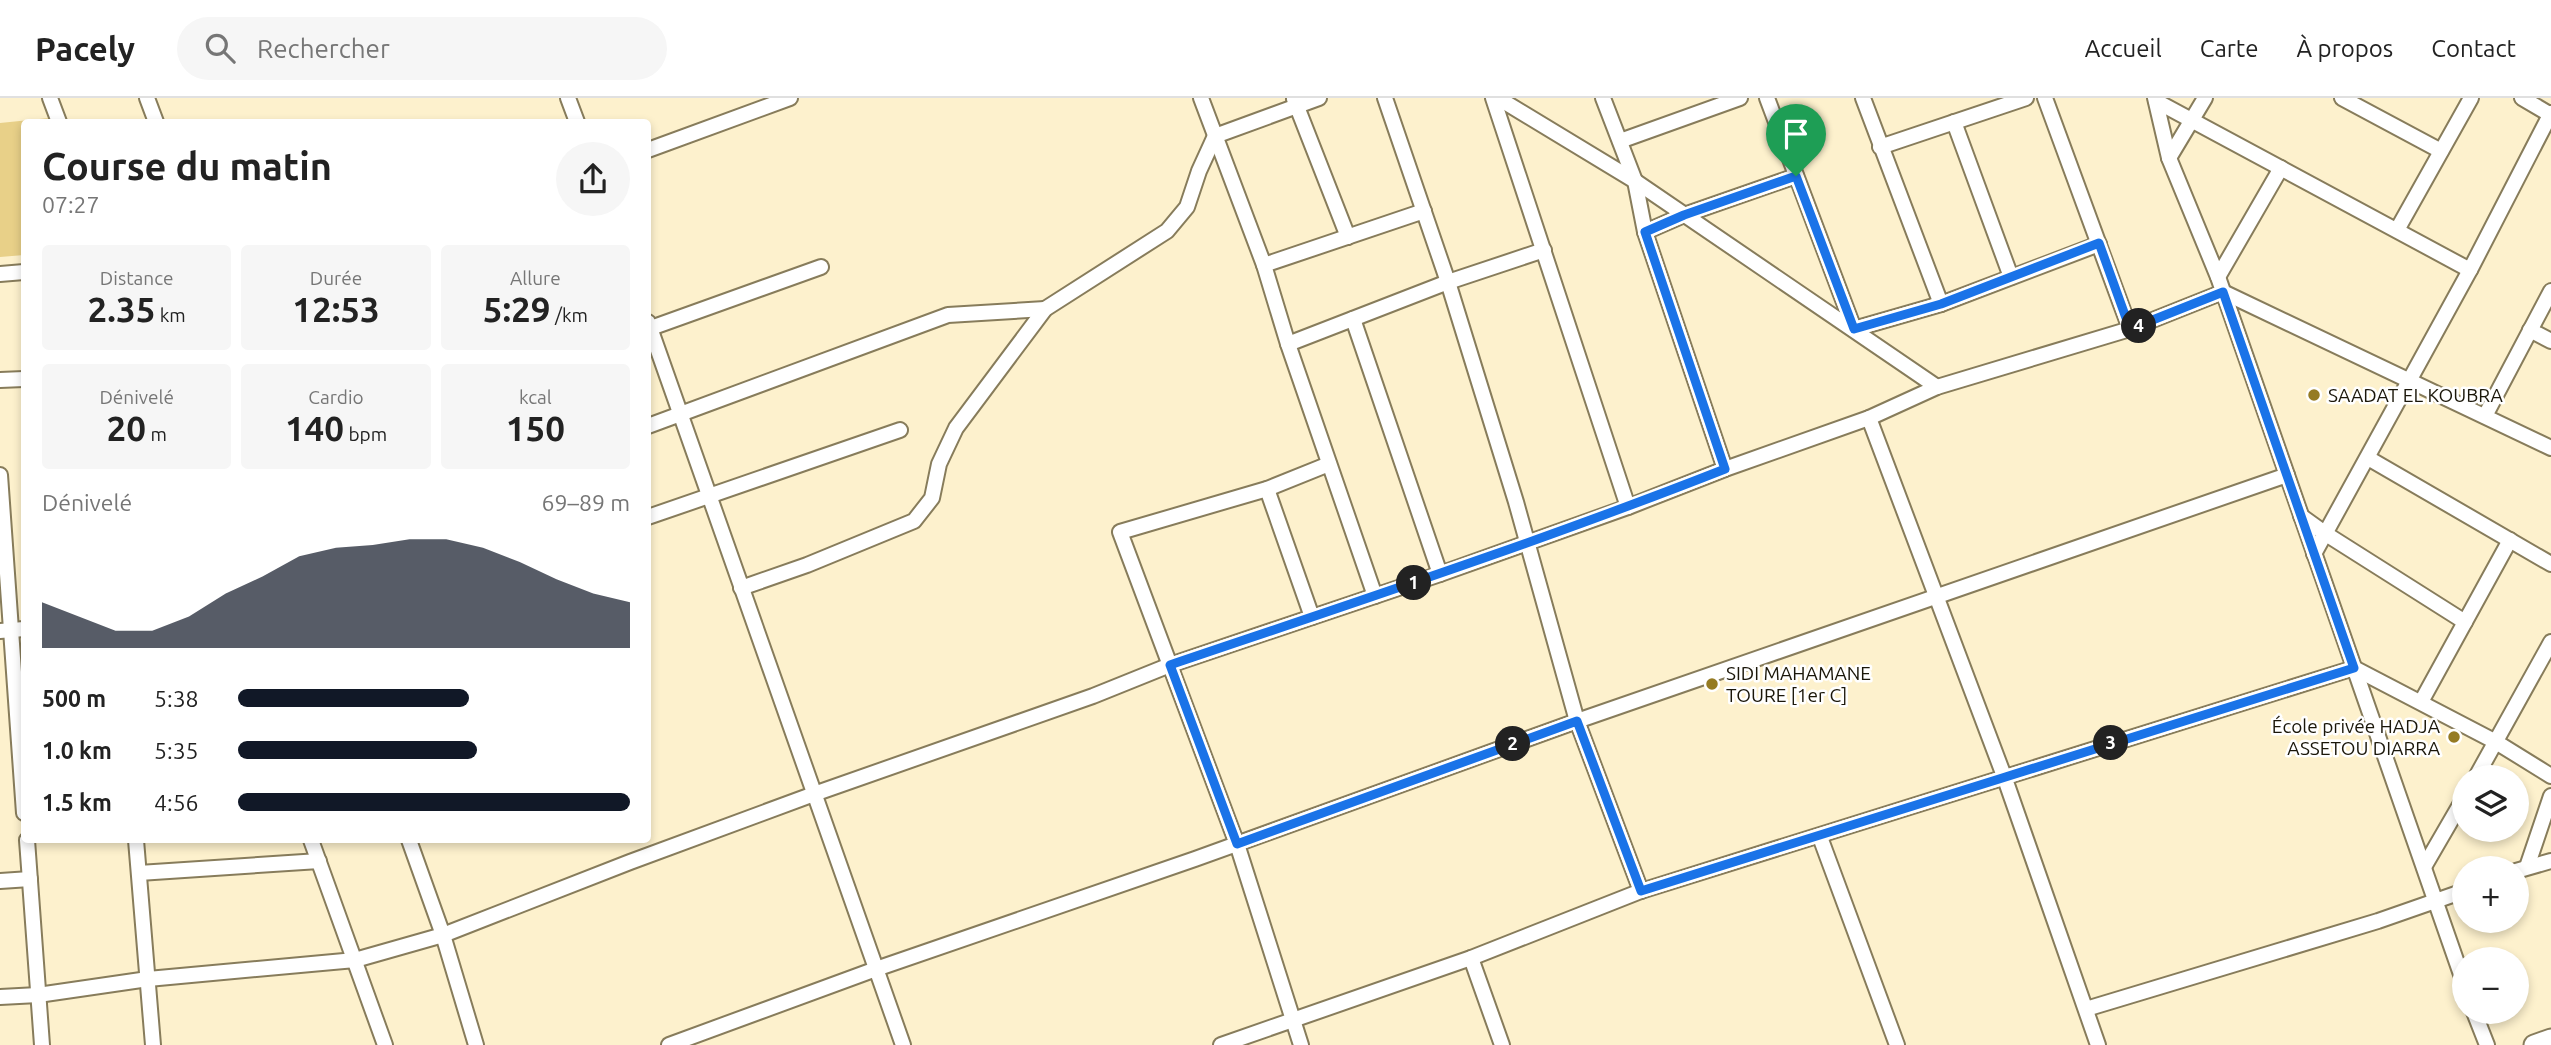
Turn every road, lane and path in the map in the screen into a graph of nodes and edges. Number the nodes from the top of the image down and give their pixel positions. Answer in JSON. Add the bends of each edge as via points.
{"nodes":[{"id":1,"x":50,"y":98,"type":"edge"},
{"id":2,"x":147,"y":98,"type":"edge"},
{"id":3,"x":568,"y":98,"type":"edge"},
{"id":4,"x":790,"y":98,"type":"edge"},
{"id":5,"x":1201,"y":98,"type":"edge"},
{"id":6,"x":1320,"y":98,"type":"edge"},
{"id":7,"x":1385,"y":98,"type":"edge"},
{"id":8,"x":1495,"y":98,"type":"edge"},
{"id":9,"x":1603,"y":98,"type":"edge"},
{"id":10,"x":1740,"y":98,"type":"edge"},
{"id":11,"x":1768,"y":98,"type":"edge"},
{"id":12,"x":1863,"y":98,"type":"edge"},
{"id":13,"x":2026,"y":98,"type":"edge"},
{"id":14,"x":2045,"y":98,"type":"edge"},
{"id":15,"x":2205,"y":98,"type":"edge"},
{"id":16,"x":2342,"y":98,"type":"edge"},
{"id":17,"x":2471,"y":98,"type":"edge"},
{"id":18,"x":2522,"y":98,"type":"edge"},
{"id":19,"x":2155,"y":99,"type":"edge"},
{"id":20,"x":1295,"y":102,"type":"edge"},
{"id":21,"x":2551,"y":114,"type":"edge"},
{"id":22,"x":58,"y":119,"type":"edge"},
{"id":23,"x":155,"y":119,"type":"edge"},
{"id":24,"x":576,"y":119,"type":"edge"},
{"id":25,"x":2193,"y":121,"type":"junction"},
{"id":26,"x":1954,"y":122,"type":"junction"},
{"id":27,"x":1215,"y":136,"type":"junction"},
{"id":28,"x":1620,"y":141,"type":"junction"},
{"id":29,"x":1880,"y":147,"type":"junction"},
{"id":30,"x":651,"y":148,"type":"edge"},
{"id":31,"x":2441,"y":151,"type":"junction"},
{"id":32,"x":2169,"y":158,"type":"junction"},
{"id":33,"x":2281,"y":168,"type":"junction"},
{"id":34,"x":1796,"y":176,"type":"junction"},
{"id":35,"x":1635,"y":181,"type":"junction"},
{"id":36,"x":1424,"y":211,"type":"junction"},
{"id":37,"x":1684,"y":215,"type":"junction"},
{"id":38,"x":2397,"y":230,"type":"junction"},
{"id":39,"x":1645,"y":232,"type":"junction"},
{"id":40,"x":1348,"y":237,"type":"junction"},
{"id":41,"x":2099,"y":243,"type":"junction"},
{"id":42,"x":1544,"y":250,"type":"junction"},
{"id":43,"x":1264,"y":265,"type":"junction"},
{"id":44,"x":821,"y":267,"type":"dead end"},
{"id":45,"x":2470,"y":270,"type":"junction"},
{"id":46,"x":21,"y":272,"type":"edge"},
{"id":47,"x":0,"y":274,"type":"edge"},
{"id":48,"x":2011,"y":277,"type":"junction"},
{"id":49,"x":2218,"y":277,"type":"junction"},
{"id":50,"x":1448,"y":282,"type":"junction"},
{"id":51,"x":2551,"y":291,"type":"edge"},
{"id":52,"x":2223,"y":292,"type":"junction"},
{"id":53,"x":1941,"y":304,"type":"junction"},
{"id":54,"x":1045,"y":309,"type":"junction"},
{"id":55,"x":1353,"y":319,"type":"junction"},
{"id":56,"x":651,"y":325,"type":"edge"},
{"id":57,"x":1854,"y":329,"type":"junction"},
{"id":58,"x":2130,"y":329,"type":"junction"},
{"id":59,"x":2530,"y":330,"type":"junction"},
{"id":60,"x":651,"y":334,"type":"edge"},
{"id":61,"x":2551,"y":341,"type":"edge"},
{"id":62,"x":1288,"y":344,"type":"junction"},
{"id":63,"x":21,"y":379,"type":"edge"},
{"id":64,"x":0,"y":380,"type":"edge"},
{"id":65,"x":2410,"y":380,"type":"junction"},
{"id":66,"x":1937,"y":387,"type":"junction"},
{"id":67,"x":680,"y":415,"type":"junction"},
{"id":68,"x":2485,"y":416,"type":"junction"},
{"id":69,"x":1869,"y":418,"type":"junction"},
{"id":70,"x":651,"y":425,"type":"edge"},
{"id":71,"x":900,"y":430,"type":"dead end"},
{"id":72,"x":2551,"y":448,"type":"edge"},
{"id":73,"x":2368,"y":458,"type":"junction"},
{"id":74,"x":1329,"y":464,"type":"junction"},
{"id":75,"x":1725,"y":469,"type":"junction"},
{"id":76,"x":0,"y":475,"type":"edge"},
{"id":77,"x":2287,"y":475,"type":"junction"},
{"id":78,"x":1267,"y":489,"type":"junction"},
{"id":79,"x":709,"y":497,"type":"junction"},
{"id":80,"x":1628,"y":507,"type":"junction"},
{"id":81,"x":651,"y":516,"type":"edge"},
{"id":82,"x":2301,"y":516,"type":"junction"},
{"id":83,"x":2,"y":519,"type":"edge"},
{"id":84,"x":2326,"y":534,"type":"junction"},
{"id":85,"x":2510,"y":540,"type":"junction"},
{"id":86,"x":1528,"y":543,"type":"junction"},
{"id":87,"x":2314,"y":554,"type":"junction"},
{"id":88,"x":2551,"y":564,"type":"edge"},
{"id":89,"x":1440,"y":574,"type":"junction"},
{"id":90,"x":741,"y":588,"type":"junction"},
{"id":91,"x":1375,"y":596,"type":"junction"},
{"id":92,"x":1937,"y":597,"type":"junction"},
{"id":93,"x":1312,"y":617,"type":"junction"},
{"id":94,"x":2465,"y":622,"type":"junction"},
{"id":95,"x":12,"y":630,"type":"edge"},
{"id":96,"x":2551,"y":642,"type":"edge"},
{"id":97,"x":1170,"y":665,"type":"junction"},
{"id":98,"x":2354,"y":668,"type":"junction"},
{"id":99,"x":2421,"y":702,"type":"junction"},
{"id":100,"x":1577,"y":721,"type":"junction"},
{"id":101,"x":21,"y":735,"type":"edge"},
{"id":102,"x":2496,"y":742,"type":"junction"},
{"id":103,"x":2483,"y":765,"type":"edge"},
{"id":104,"x":2004,"y":776,"type":"junction"},
{"id":105,"x":2551,"y":776,"type":"edge"},
{"id":106,"x":814,"y":794,"type":"junction"},
{"id":107,"x":2551,"y":796,"type":"edge"},
{"id":108,"x":2452,"y":819,"type":"edge"},
{"id":109,"x":1820,"y":837,"type":"junction"},
{"id":110,"x":27,"y":843,"type":"edge"},
{"id":111,"x":136,"y":843,"type":"edge"},
{"id":112,"x":313,"y":843,"type":"edge"},
{"id":113,"x":410,"y":843,"type":"edge"},
{"id":114,"x":1237,"y":844,"type":"junction"},
{"id":115,"x":2527,"y":856,"type":"edge"},
{"id":116,"x":2551,"y":861,"type":"edge"},
{"id":117,"x":319,"y":862,"type":"junction"},
{"id":118,"x":2424,"y":867,"type":"junction"},
{"id":119,"x":2529,"y":867,"type":"edge"},
{"id":120,"x":139,"y":873,"type":"junction"},
{"id":121,"x":30,"y":879,"type":"junction"},
{"id":122,"x":0,"y":881,"type":"edge"},
{"id":123,"x":1641,"y":891,"type":"junction"},
{"id":124,"x":2452,"y":895,"type":"edge"},
{"id":125,"x":2434,"y":902,"type":"junction"},
{"id":126,"x":443,"y":936,"type":"junction"},
{"id":127,"x":2452,"y":951,"type":"edge"},
{"id":128,"x":1471,"y":958,"type":"junction"},
{"id":129,"x":355,"y":960,"type":"junction"},
{"id":130,"x":876,"y":968,"type":"junction"},
{"id":131,"x":148,"y":979,"type":"junction"},
{"id":132,"x":38,"y":995,"type":"junction"},
{"id":133,"x":0,"y":997,"type":"edge"},
{"id":134,"x":2086,"y":1009,"type":"junction"},
{"id":135,"x":1292,"y":1020,"type":"junction"},
{"id":136,"x":2479,"y":1024,"type":"edge"},
{"id":137,"x":2551,"y":1039,"type":"edge"},
{"id":138,"x":42,"y":1045,"type":"edge"},
{"id":139,"x":153,"y":1045,"type":"edge"},
{"id":140,"x":384,"y":1045,"type":"edge"},
{"id":141,"x":476,"y":1045,"type":"edge"},
{"id":142,"x":669,"y":1045,"type":"edge"},
{"id":143,"x":903,"y":1045,"type":"edge"},
{"id":144,"x":1221,"y":1045,"type":"edge"},
{"id":145,"x":1301,"y":1045,"type":"edge"},
{"id":146,"x":1502,"y":1045,"type":"edge"},
{"id":147,"x":1897,"y":1045,"type":"edge"},
{"id":148,"x":2098,"y":1045,"type":"edge"},
{"id":149,"x":2487,"y":1045,"type":"edge"},
{"id":150,"x":2533,"y":1045,"type":"edge"}],
"edges":[{"from":1,"to":22,"type":"street"},
{"from":2,"to":23,"type":"street"},
{"from":3,"to":24,"type":"street"},
{"from":4,"to":30,"type":"street"},
{"from":5,"to":27,"type":"street"},
{"from":6,"to":20,"type":"street"},
{"from":7,"to":36,"type":"street"},
{"from":8,"to":35,"type":"street"},
{"from":8,"to":42,"type":"street"},
{"from":9,"to":28,"type":"street"},
{"from":10,"to":28,"type":"street"},
{"from":11,"to":34,"type":"street"},
{"from":12,"to":29,"type":"street"},
{"from":13,"to":26,"type":"street"},
{"from":14,"to":41,"type":"street"},
{"from":15,"to":25,"type":"street"},
{"from":16,"to":31,"type":"street"},
{"from":17,"to":31,"type":"street"},
{"from":18,"to":21,"type":"street"},
{"from":19,"to":25,"type":"street"},
{"from":19,"to":32,"type":"street"},
{"from":20,"to":27,"type":"street"},
{"from":20,"to":40,"type":"street"},
{"from":21,"to":45,"type":"street"},
{"from":25,"to":32,"type":"street"},
{"from":25,"to":33,"type":"street"},
{"from":26,"to":29,"type":"street"},
{"from":26,"to":48,"type":"street"},
{"from":27,"to":43,"type":"street"},
{"from":27,"to":54,"type":"street","via":[[1187,207],[1167,231]]},
{"from":28,"to":35,"type":"street"},
{"from":29,"to":53,"type":"street"},
{"from":31,"to":38,"type":"street"},
{"from":32,"to":49,"type":"street"},
{"from":33,"to":38,"type":"street"},
{"from":33,"to":49,"type":"street"},
{"from":34,"to":37,"type":"street"},
{"from":34,"to":57,"type":"street"},
{"from":35,"to":37,"type":"street"},
{"from":35,"to":39,"type":"street"},
{"from":36,"to":40,"type":"street"},
{"from":36,"to":50,"type":"street"},
{"from":37,"to":39,"type":"street"},
{"from":37,"to":57,"type":"street"},
{"from":38,"to":45,"type":"street"},
{"from":39,"to":75,"type":"street"},
{"from":40,"to":43,"type":"street"},
{"from":41,"to":48,"type":"street"},
{"from":41,"to":58,"type":"street"},
{"from":42,"to":50,"type":"street"},
{"from":42,"to":80,"type":"street"},
{"from":43,"to":62,"type":"street"},
{"from":44,"to":56,"type":"street"},
{"from":45,"to":65,"type":"street"},
{"from":46,"to":47,"type":"street"},
{"from":48,"to":53,"type":"street"},
{"from":49,"to":52,"type":"street"},
{"from":50,"to":55,"type":"street"},
{"from":50,"to":86,"type":"street"},
{"from":51,"to":59,"type":"street"},
{"from":52,"to":58,"type":"street"},
{"from":52,"to":65,"type":"street"},
{"from":52,"to":77,"type":"street"},
{"from":53,"to":57,"type":"street"},
{"from":54,"to":67,"type":"street","via":[[948,315]]},
{"from":54,"to":90,"type":"street","via":[[956,428],[939,464],[933,498],[914,521]]},
{"from":55,"to":62,"type":"street"},
{"from":55,"to":89,"type":"street"},
{"from":57,"to":66,"type":"street"},
{"from":58,"to":66,"type":"street"},
{"from":59,"to":61,"type":"street"},
{"from":59,"to":68,"type":"street"},
{"from":60,"to":67,"type":"street"},
{"from":62,"to":74,"type":"street"},
{"from":63,"to":64,"type":"street"},
{"from":65,"to":68,"type":"street"},
{"from":65,"to":73,"type":"street"},
{"from":66,"to":69,"type":"street"},
{"from":67,"to":70,"type":"street"},
{"from":67,"to":79,"type":"street"},
{"from":68,"to":72,"type":"street"},
{"from":69,"to":75,"type":"street"},
{"from":69,"to":92,"type":"street"},
{"from":71,"to":79,"type":"street"},
{"from":73,"to":84,"type":"street"},
{"from":73,"to":85,"type":"street"},
{"from":74,"to":78,"type":"street"},
{"from":74,"to":91,"type":"street"},
{"from":75,"to":80,"type":"street"},
{"from":76,"to":83,"type":"street"},
{"from":77,"to":82,"type":"street"},
{"from":77,"to":92,"type":"street"},
{"from":78,"to":93,"type":"street"},
{"from":78,"to":97,"type":"street","via":[[1120,532]]},
{"from":79,"to":81,"type":"street"},
{"from":79,"to":90,"type":"street"},
{"from":80,"to":86,"type":"street"},
{"from":82,"to":84,"type":"street"},
{"from":82,"to":87,"type":"street"},
{"from":83,"to":95,"type":"street"},
{"from":84,"to":87,"type":"street"},
{"from":84,"to":94,"type":"street"},
{"from":85,"to":88,"type":"street"},
{"from":85,"to":94,"type":"street"},
{"from":86,"to":89,"type":"street"},
{"from":86,"to":100,"type":"street"},
{"from":87,"to":98,"type":"street"},
{"from":89,"to":91,"type":"street"},
{"from":90,"to":106,"type":"street"},
{"from":91,"to":93,"type":"street"},
{"from":92,"to":100,"type":"street"},
{"from":92,"to":104,"type":"street"},
{"from":93,"to":97,"type":"street"},
{"from":94,"to":99,"type":"street"},
{"from":95,"to":101,"type":"street"},
{"from":96,"to":102,"type":"street"},
{"from":97,"to":106,"type":"street"},
{"from":97,"to":114,"type":"street"},
{"from":98,"to":99,"type":"street"},
{"from":98,"to":104,"type":"street"},
{"from":98,"to":118,"type":"street"},
{"from":99,"to":102,"type":"street"},
{"from":100,"to":114,"type":"street"},
{"from":100,"to":123,"type":"street"},
{"from":102,"to":103,"type":"street"},
{"from":102,"to":105,"type":"street"},
{"from":104,"to":109,"type":"street"},
{"from":104,"to":134,"type":"street"},
{"from":106,"to":126,"type":"street"},
{"from":106,"to":130,"type":"street"},
{"from":107,"to":115,"type":"street"},
{"from":108,"to":118,"type":"street"},
{"from":109,"to":123,"type":"street"},
{"from":109,"to":147,"type":"street"},
{"from":110,"to":121,"type":"street"},
{"from":111,"to":120,"type":"street"},
{"from":112,"to":117,"type":"street"},
{"from":113,"to":126,"type":"street"},
{"from":114,"to":130,"type":"street"},
{"from":114,"to":135,"type":"street"},
{"from":116,"to":119,"type":"street"},
{"from":117,"to":120,"type":"street"},
{"from":117,"to":129,"type":"street"},
{"from":118,"to":125,"type":"street"},
{"from":120,"to":131,"type":"street"},
{"from":121,"to":122,"type":"street"},
{"from":121,"to":132,"type":"street"},
{"from":123,"to":128,"type":"street"},
{"from":124,"to":125,"type":"street"},
{"from":125,"to":127,"type":"street"},
{"from":125,"to":134,"type":"street"},
{"from":126,"to":129,"type":"street"},
{"from":126,"to":141,"type":"street"},
{"from":128,"to":135,"type":"street"},
{"from":128,"to":146,"type":"street"},
{"from":129,"to":131,"type":"street"},
{"from":129,"to":140,"type":"street"},
{"from":130,"to":142,"type":"street"},
{"from":130,"to":143,"type":"street"},
{"from":131,"to":132,"type":"street"},
{"from":131,"to":139,"type":"street"},
{"from":132,"to":133,"type":"street"},
{"from":132,"to":138,"type":"street"},
{"from":134,"to":148,"type":"street"},
{"from":135,"to":144,"type":"street"},
{"from":135,"to":145,"type":"street"},
{"from":136,"to":149,"type":"street"},
{"from":137,"to":150,"type":"highway"}]}
